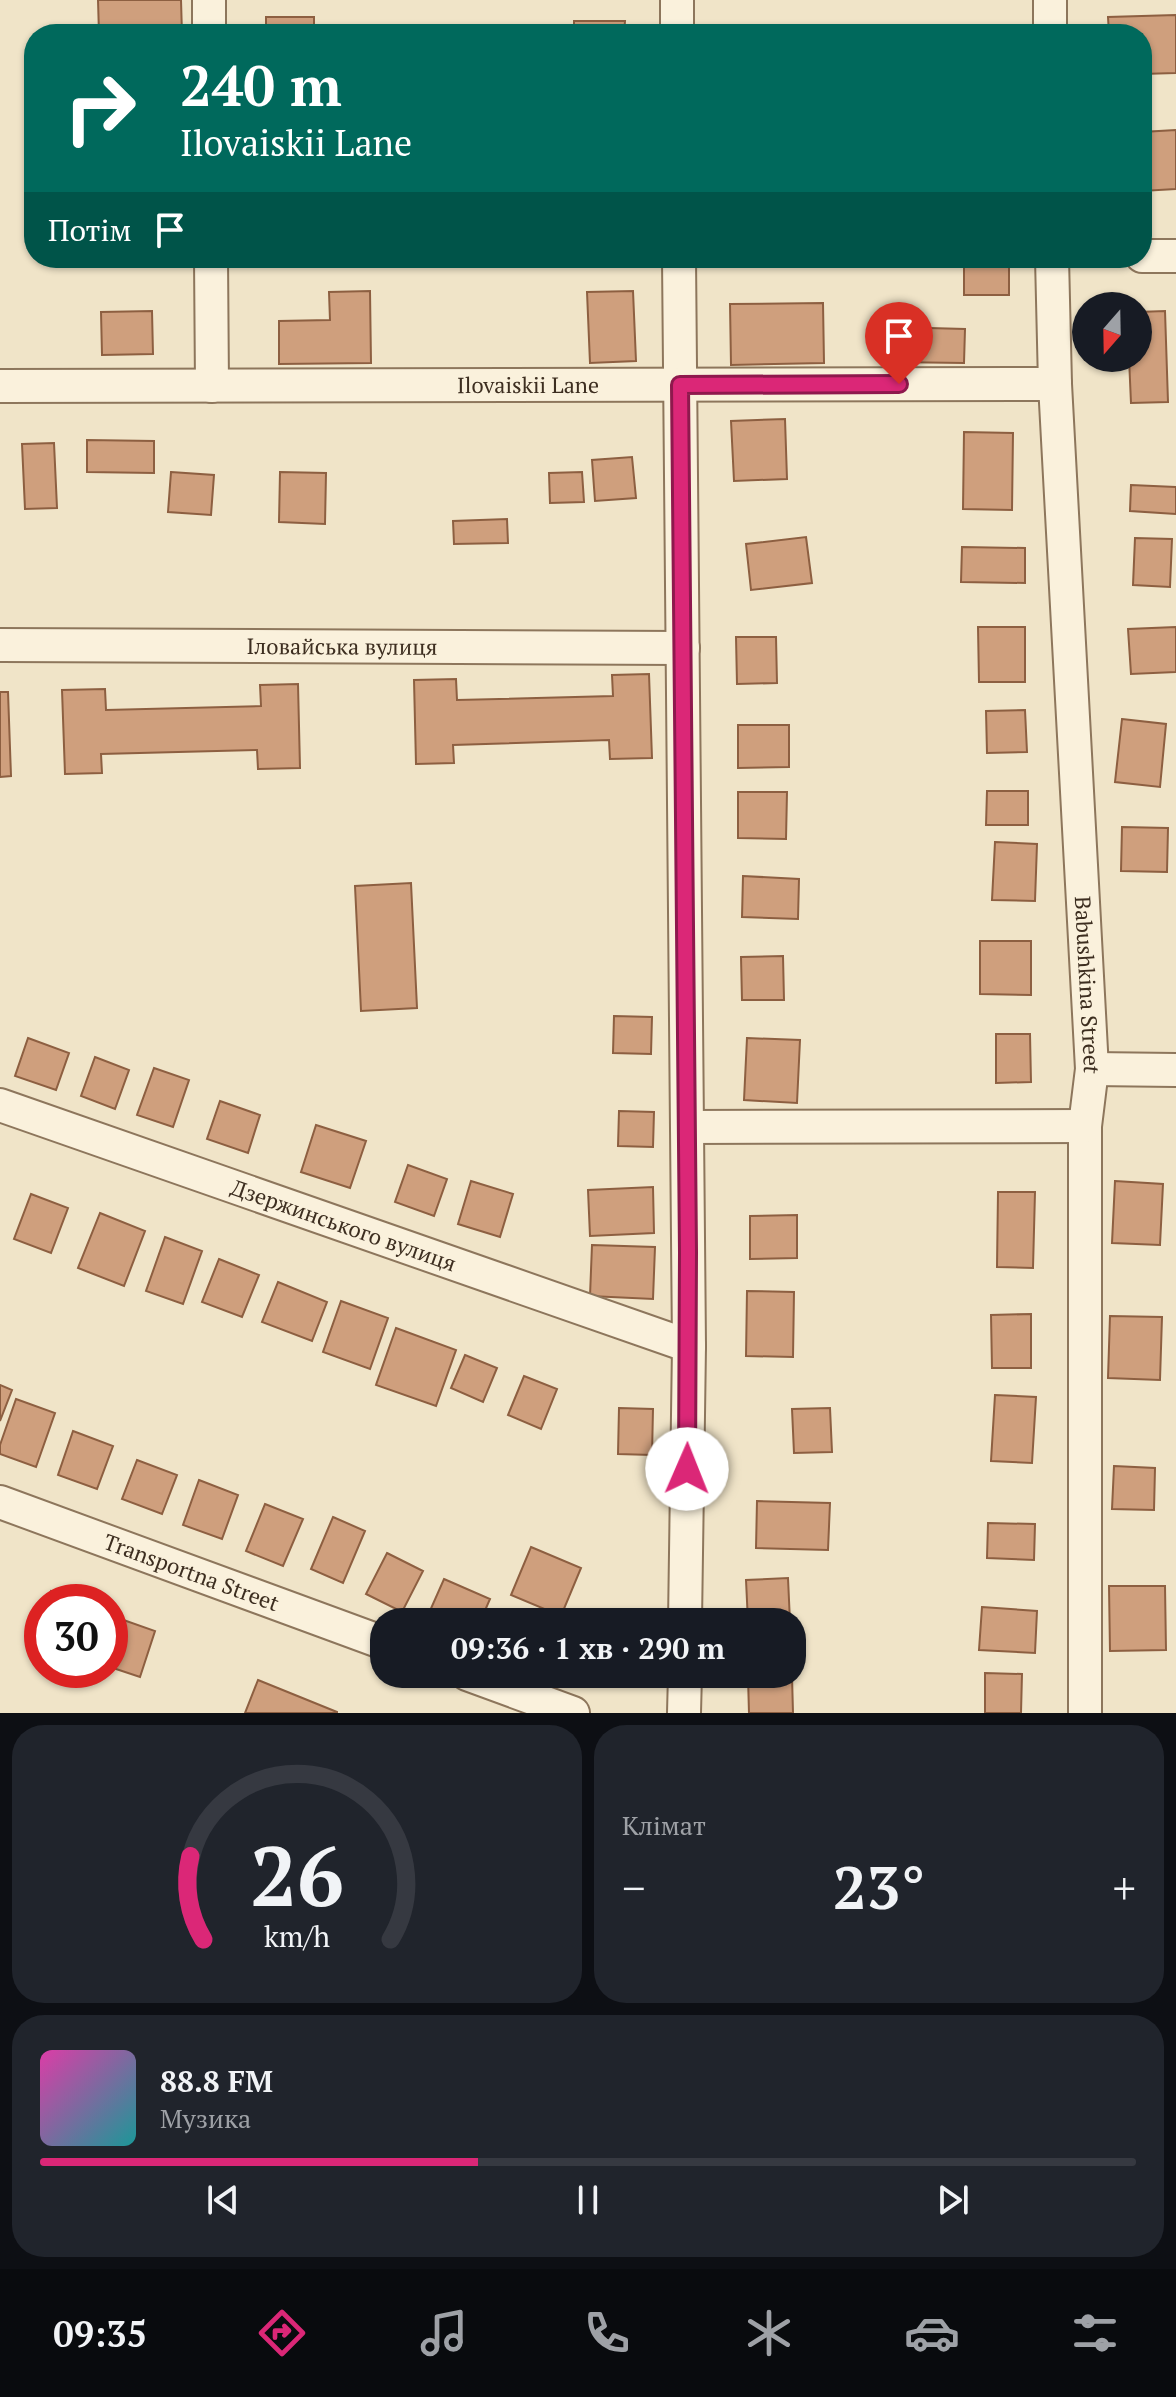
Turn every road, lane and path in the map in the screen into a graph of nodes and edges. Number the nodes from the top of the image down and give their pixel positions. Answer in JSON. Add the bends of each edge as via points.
{"nodes":[{"id":1,"x":209,"y":0,"type":"edge"},
{"id":2,"x":677,"y":0,"type":"edge"},
{"id":3,"x":1050,"y":0,"type":"edge"},
{"id":4,"x":209,"y":24,"type":"edge"},
{"id":5,"x":677,"y":24,"type":"edge"},
{"id":6,"x":1050,"y":24,"type":"edge"},
{"id":7,"x":1152,"y":256,"type":"edge"},
{"id":8,"x":1176,"y":256,"type":"edge"},
{"id":9,"x":211,"y":268,"type":"edge"},
{"id":10,"x":679,"y":268,"type":"edge"},
{"id":11,"x":1052,"y":268,"type":"edge"},
{"id":12,"x":1055,"y":384,"type":"junction"},
{"id":13,"x":680,"y":385,"type":"junction"},
{"id":14,"x":0,"y":386,"type":"edge"},
{"id":15,"x":212,"y":386,"type":"junction"},
{"id":16,"x":0,"y":645,"type":"edge"},
{"id":17,"x":683,"y":648,"type":"junction"},
{"id":18,"x":1092,"y":1069,"type":"junction"},
{"id":19,"x":1176,"y":1070,"type":"edge"},
{"id":20,"x":0,"y":1105,"type":"edge"},
{"id":21,"x":1085,"y":1126,"type":"junction"},
{"id":22,"x":687,"y":1127,"type":"junction"},
{"id":23,"x":689,"y":1346,"type":"junction"},
{"id":24,"x":0,"y":1502,"type":"edge"},
{"id":25,"x":685,"y":1608,"type":"edge"},
{"id":26,"x":370,"y":1638,"type":"edge"},
{"id":27,"x":505,"y":1688,"type":"edge"},
{"id":28,"x":685,"y":1688,"type":"edge"},
{"id":29,"x":573,"y":1713,"type":"edge"},
{"id":30,"x":684,"y":1713,"type":"edge"},
{"id":31,"x":1085,"y":1713,"type":"edge"}],
"edges":[{"from":1,"to":4,"type":"street"},
{"from":2,"to":5,"type":"street"},
{"from":3,"to":6,"type":"street"},
{"from":7,"to":8,"type":"street"},
{"from":9,"to":15,"type":"street"},
{"from":10,"to":13,"type":"street"},
{"from":11,"to":12,"type":"street","name":"Babushkina Street"},
{"from":12,"to":13,"type":"street","name":"Ilovaiskii Lane"},
{"from":12,"to":18,"type":"street","name":"Babushkina Street"},
{"from":13,"to":15,"type":"street","name":"Ilovaiskii Lane"},
{"from":13,"to":17,"type":"street"},
{"from":14,"to":15,"type":"street","name":"Ilovaiskii Lane"},
{"from":16,"to":17,"type":"street","name":"Іловайська вулиця"},
{"from":17,"to":22,"type":"street"},
{"from":18,"to":19,"type":"street"},
{"from":18,"to":21,"type":"street","name":"Babushkina Street"},
{"from":20,"to":23,"type":"street","name":"Дзержинського вулиця"},
{"from":21,"to":22,"type":"street"},
{"from":21,"to":31,"type":"street","name":"Babushkina Street"},
{"from":22,"to":23,"type":"street"},
{"from":23,"to":25,"type":"street"},
{"from":24,"to":26,"type":"street","name":"Transportna Street"},
{"from":27,"to":29,"type":"street"},
{"from":28,"to":30,"type":"street"}]}
